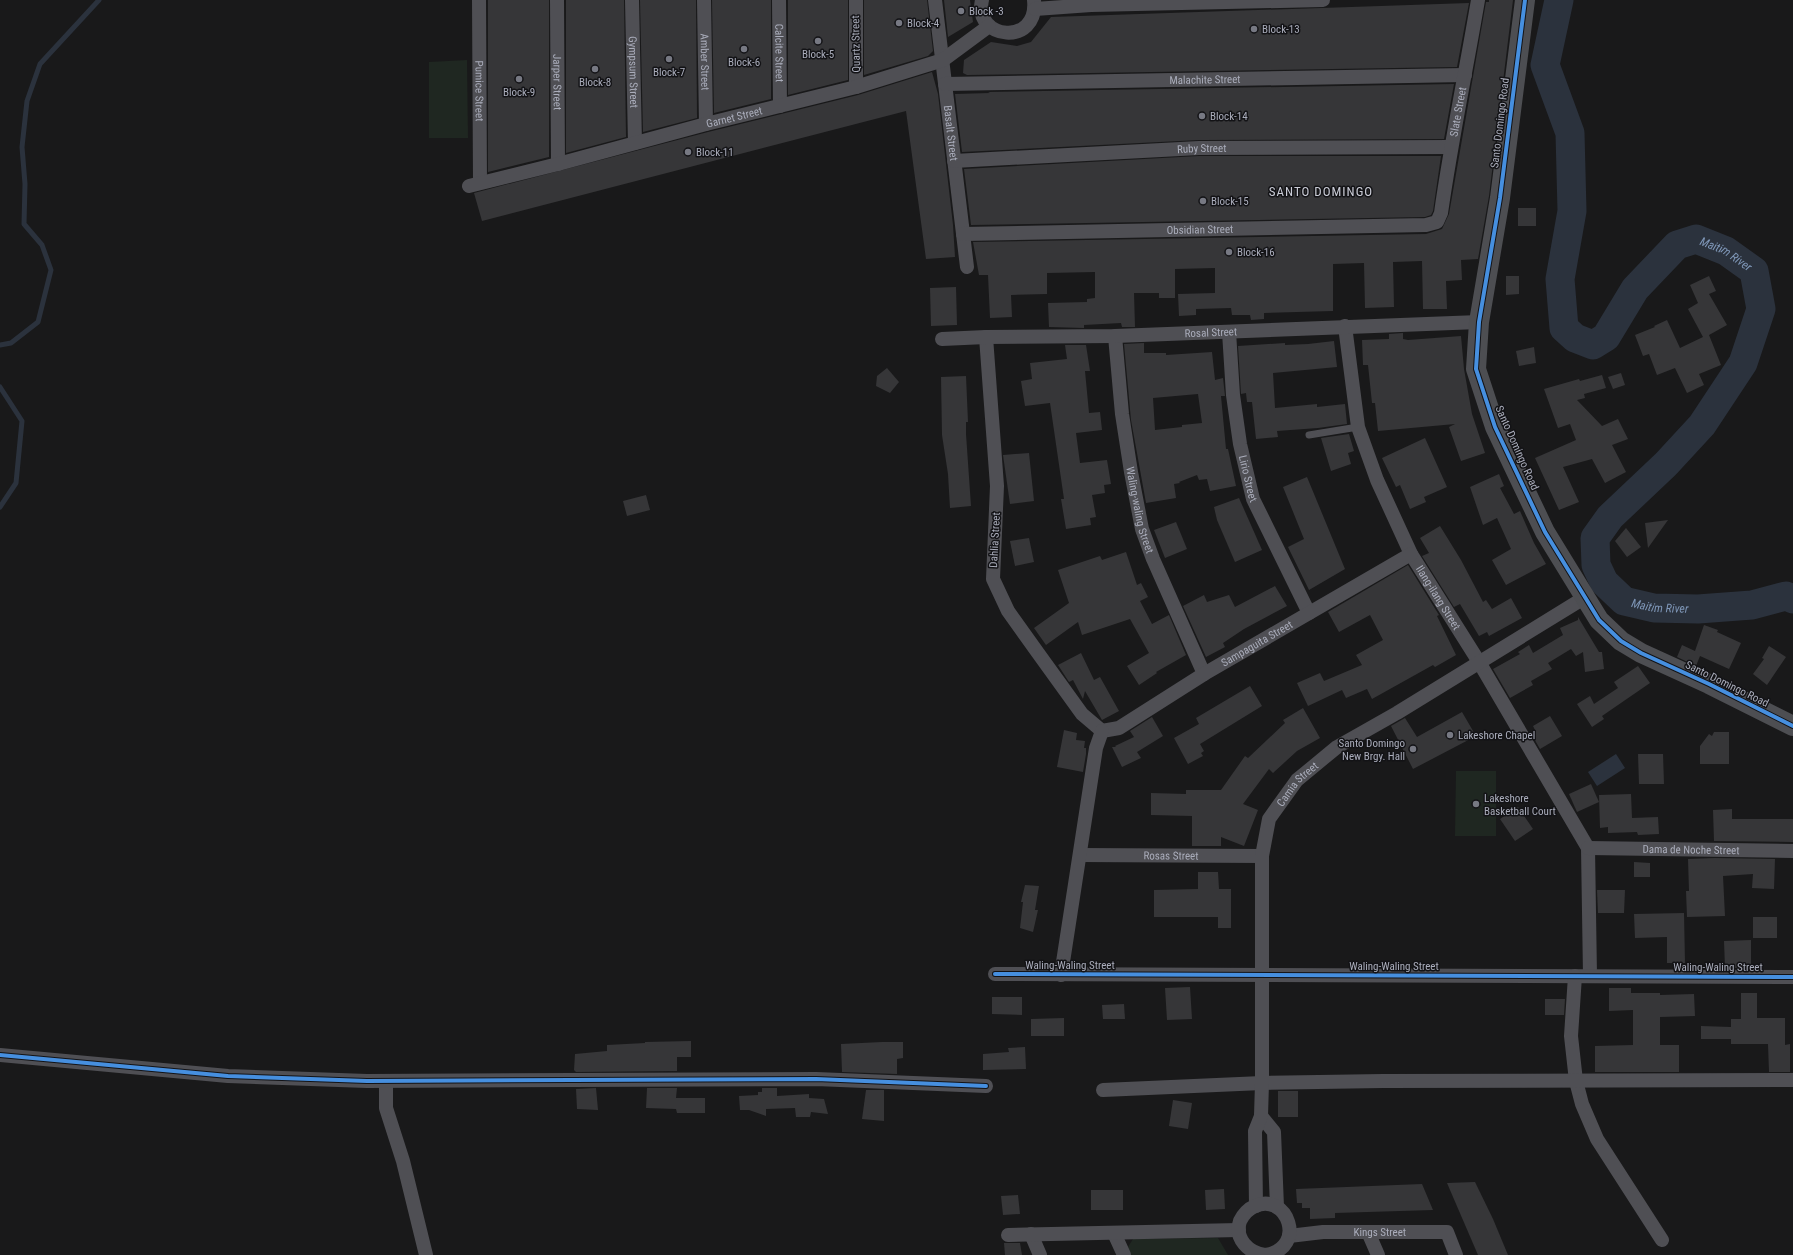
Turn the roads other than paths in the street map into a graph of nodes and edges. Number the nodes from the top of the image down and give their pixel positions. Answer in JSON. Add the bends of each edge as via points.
{"nodes":[{"id":1,"x":479,"y":0,"type":"edge"},
{"id":2,"x":557,"y":0,"type":"edge"},
{"id":3,"x":632,"y":0,"type":"edge"},
{"id":4,"x":704,"y":0,"type":"edge"},
{"id":5,"x":779,"y":0,"type":"edge"},
{"id":6,"x":856,"y":0,"type":"edge"},
{"id":7,"x":935,"y":0,"type":"edge"},
{"id":8,"x":982,"y":0,"type":"edge"},
{"id":9,"x":1322,"y":0,"type":"edge"},
{"id":10,"x":1478,"y":0,"type":"edge"},
{"id":11,"x":1525,"y":0,"type":"edge"},
{"id":12,"x":1091,"y":2,"type":"edge"},
{"id":13,"x":1035,"y":5,"type":"edge"},
{"id":14,"x":989,"y":26,"type":"junction"},
{"id":15,"x":943,"y":60,"type":"junction"},
{"id":16,"x":1465,"y":75,"type":"junction"},
{"id":17,"x":945,"y":84,"type":"junction"},
{"id":18,"x":856,"y":87,"type":"junction"},
{"id":19,"x":780,"y":106,"type":"junction"},
{"id":20,"x":706,"y":124,"type":"junction"},
{"id":21,"x":635,"y":143,"type":"junction"},
{"id":22,"x":1450,"y":147,"type":"junction"},
{"id":23,"x":954,"y":161,"type":"junction"},
{"id":24,"x":558,"y":164,"type":"junction"},
{"id":25,"x":475,"y":184,"type":"joint"},
{"id":26,"x":1436,"y":222,"type":"joint"},
{"id":27,"x":963,"y":234,"type":"junction"},
{"id":28,"x":967,"y":267,"type":"dead end"},
{"id":29,"x":1479,"y":322,"type":"junction"},
{"id":30,"x":1345,"y":326,"type":"junction"},
{"id":31,"x":1229,"y":332,"type":"junction"},
{"id":32,"x":1114,"y":336,"type":"junction"},
{"id":33,"x":986,"y":337,"type":"junction"},
{"id":34,"x":942,"y":340,"type":"dead end"},
{"id":35,"x":1358,"y":427,"type":"junction"},
{"id":36,"x":1309,"y":435,"type":"dead end"},
{"id":37,"x":1411,"y":554,"type":"junction"},
{"id":38,"x":1584,"y":598,"type":"junction"},
{"id":39,"x":1309,"y":613,"type":"junction"},
{"id":40,"x":1479,"y":662,"type":"junction"},
{"id":41,"x":1204,"y":674,"type":"junction"},
{"id":42,"x":1793,"y":726,"type":"edge"},
{"id":43,"x":1102,"y":731,"type":"junction"},
{"id":44,"x":1588,"y":848,"type":"junction"},
{"id":45,"x":1793,"y":851,"type":"edge"},
{"id":46,"x":1080,"y":855,"type":"junction"},
{"id":47,"x":1262,"y":856,"type":"junction"},
{"id":48,"x":995,"y":974,"type":"dead end"},
{"id":49,"x":1061,"y":975,"type":"junction"},
{"id":50,"x":1262,"y":975,"type":"junction"},
{"id":51,"x":1575,"y":976,"type":"junction"},
{"id":52,"x":1590,"y":976,"type":"junction"},
{"id":53,"x":1793,"y":977,"type":"edge"},
{"id":54,"x":0,"y":1055,"type":"edge"},
{"id":55,"x":1793,"y":1080,"type":"edge"},
{"id":56,"x":386,"y":1081,"type":"junction"},
{"id":57,"x":1576,"y":1081,"type":"junction"},
{"id":58,"x":1262,"y":1083,"type":"junction"},
{"id":59,"x":986,"y":1086,"type":"dead end"},
{"id":60,"x":1103,"y":1090,"type":"dead end"},
{"id":61,"x":1261,"y":1116,"type":"junction"},
{"id":62,"x":1256,"y":1206,"type":"junction"},
{"id":63,"x":1277,"y":1207,"type":"junction"},
{"id":64,"x":1239,"y":1230,"type":"junction"},
{"id":65,"x":1368,"y":1232,"type":"junction"},
{"id":66,"x":1114,"y":1233,"type":"junction"},
{"id":67,"x":1031,"y":1234,"type":"junction"},
{"id":68,"x":1008,"y":1235,"type":"dead end"},
{"id":69,"x":1290,"y":1236,"type":"junction"},
{"id":70,"x":1662,"y":1240,"type":"dead end"},
{"id":71,"x":1283,"y":1252,"type":"edge"},
{"id":72,"x":426,"y":1255,"type":"edge"},
{"id":73,"x":1040,"y":1255,"type":"edge"},
{"id":74,"x":1124,"y":1255,"type":"edge"},
{"id":75,"x":1266,"y":1255,"type":"edge"},
{"id":76,"x":1378,"y":1255,"type":"edge"},
{"id":77,"x":1456,"y":1255,"type":"edge"}],
"edges":[{"from":1,"to":25,"type":"street","name":"Pumice Street"},
{"from":2,"to":24,"type":"street","name":"Jarper Street"},
{"from":3,"to":21,"type":"street","name":"Gympsum Street"},
{"from":4,"to":20,"type":"street","name":"Amber Street"},
{"from":5,"to":19,"type":"street","name":"Calcite Street"},
{"from":6,"to":18,"type":"street","name":"Quartz Street"},
{"from":7,"to":15,"type":"street","name":"Basalt Street"},
{"from":8,"to":14,"type":"street","via":[[983,17]]},
{"from":9,"to":12,"type":"street"},
{"from":10,"to":16,"type":"street","name":"Slate Street"},
{"from":11,"to":29,"type":"street","name":"Santo Domingo Road","via":[[1500,198]]},
{"from":12,"to":13,"type":"street"},
{"from":13,"to":14,"type":"street","via":[[1029,23],[1017,32],[1007,34]]},
{"from":14,"to":15,"type":"street","name":"Garnet Street"},
{"from":15,"to":17,"type":"street","name":"Basalt Street"},
{"from":15,"to":18,"type":"street","name":"Garnet Street"},
{"from":16,"to":17,"type":"street","name":"Malachite Street"},
{"from":16,"to":22,"type":"street","name":"Slate Street"},
{"from":17,"to":23,"type":"street","name":"Basalt Street"},
{"from":18,"to":19,"type":"street","name":"Garnet Street"},
{"from":19,"to":20,"type":"street","name":"Garnet Street"},
{"from":20,"to":21,"type":"street","name":"Garnet Street"},
{"from":21,"to":24,"type":"street","name":"Garnet Street"},
{"from":22,"to":23,"type":"street","name":"Ruby Street","via":[[1199,148]]},
{"from":22,"to":26,"type":"street","name":"Slate Street","via":[[1441,213]]},
{"from":23,"to":27,"type":"street","name":"Basalt Street"},
{"from":24,"to":25,"type":"street","name":"Garnet Street"},
{"from":26,"to":27,"type":"street","name":"Obsidian Street","via":[[1426,225]]},
{"from":27,"to":28,"type":"street","name":"Basalt Street"},
{"from":29,"to":30,"type":"street","name":"Rosal Street"},
{"from":29,"to":38,"type":"street","name":"Santo Domingo Road","via":[[1476,369],[1495,428],[1545,532]]},
{"from":30,"to":31,"type":"street","name":"Rosal Street"},
{"from":30,"to":35,"type":"street","name":"Ilang-ilang Street"},
{"from":31,"to":32,"type":"street","name":"Rosal Street"},
{"from":31,"to":39,"type":"street","name":"Lirio Street","via":[[1240,444],[1253,499]]},
{"from":32,"to":33,"type":"street","name":"Rosal Street"},
{"from":32,"to":41,"type":"street","name":"Waling-waling Street","via":[[1122,414],[1142,529]]},
{"from":33,"to":34,"type":"street","name":"Rosal Street"},
{"from":33,"to":43,"type":"street","name":"Dahlia Street","via":[[997,486],[993,580],[1008,611],[1082,714]]},
{"from":35,"to":36,"type":"lane"},
{"from":35,"to":37,"type":"street","name":"Ilang-ilang Street","via":[[1377,480]]},
{"from":37,"to":39,"type":"street","name":"Sampaguita Street"},
{"from":37,"to":40,"type":"street","name":"Ilang-ilang Street"},
{"from":38,"to":40,"type":"street","name":"Camia Street"},
{"from":38,"to":42,"type":"street","name":"Santo Domingo Road","via":[[1599,620],[1621,641]]},
{"from":39,"to":41,"type":"street","name":"Sampaguita Street"},
{"from":40,"to":44,"type":"street","name":"Ilang-ilang Street"},
{"from":40,"to":47,"type":"street","name":"Camia Street","via":[[1337,747],[1297,780],[1269,819]]},
{"from":41,"to":43,"type":"street","name":"Sampaguita Street","via":[[1119,728]]},
{"from":43,"to":46,"type":"street","via":[[1096,748]]},
{"from":44,"to":45,"type":"street","name":"Dama de Noche Street"},
{"from":44,"to":52,"type":"street"},
{"from":46,"to":47,"type":"street","name":"Rosas Street"},
{"from":46,"to":49,"type":"street"},
{"from":47,"to":50,"type":"street","name":"Camia Street"},
{"from":48,"to":49,"type":"street","name":"Waling-Waling Street"},
{"from":49,"to":50,"type":"street","name":"Waling-Waling Street"},
{"from":50,"to":51,"type":"street","name":"Waling-Waling Street"},
{"from":50,"to":58,"type":"street","name":"Camia Street"},
{"from":51,"to":52,"type":"street","name":"Waling-Waling Street"},
{"from":51,"to":57,"type":"street","via":[[1571,1036]]},
{"from":52,"to":53,"type":"street","name":"Waling-Waling Street"},
{"from":54,"to":56,"type":"street","via":[[228,1076]]},
{"from":55,"to":57,"type":"street"},
{"from":56,"to":59,"type":"street","via":[[816,1080]]},
{"from":56,"to":72,"type":"street","via":[[386,1108],[403,1161]]},
{"from":57,"to":58,"type":"street"},
{"from":57,"to":70,"type":"street","via":[[1582,1104],[1597,1139]]},
{"from":58,"to":60,"type":"street"},
{"from":58,"to":61,"type":"street","name":"Camia Street"},
{"from":61,"to":62,"type":"street","name":"Camia Street","via":[[1255,1131]]},
{"from":61,"to":63,"type":"street","via":[[1274,1132]]},
{"from":62,"to":63,"type":"street"},
{"from":62,"to":64,"type":"street","via":[[1244,1215]]},
{"from":63,"to":69,"type":"street","via":[[1288,1219]]},
{"from":64,"to":66,"type":"street"},
{"from":64,"to":75,"type":"street","via":[[1240,1238],[1250,1251]]},
{"from":65,"to":69,"type":"street","name":"Kings Street","via":[[1323,1232]]},
{"from":65,"to":76,"type":"street"},
{"from":65,"to":77,"type":"street","name":"Kings Street","via":[[1446,1232]]},
{"from":66,"to":67,"type":"street"},
{"from":66,"to":74,"type":"street"},
{"from":67,"to":68,"type":"street"},
{"from":67,"to":73,"type":"street"},
{"from":69,"to":71,"type":"street"},
{"from":71,"to":75,"type":"street"}]}
